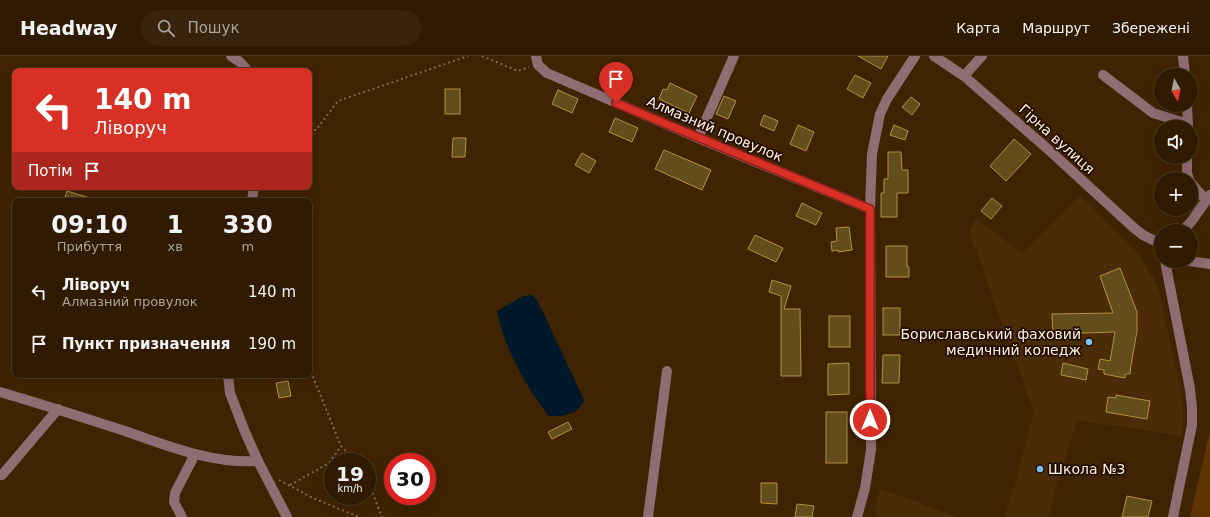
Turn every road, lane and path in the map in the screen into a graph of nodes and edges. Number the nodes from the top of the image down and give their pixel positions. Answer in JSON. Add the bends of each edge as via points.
{"nodes":[{"id":1,"x":231,"y":56,"type":"edge"},
{"id":2,"x":468,"y":56,"type":"edge"},
{"id":3,"x":482,"y":56,"type":"edge"},
{"id":4,"x":734,"y":56,"type":"edge"},
{"id":5,"x":916,"y":56,"type":"edge"},
{"id":6,"x":934,"y":56,"type":"edge"},
{"id":7,"x":982,"y":56,"type":"edge"},
{"id":8,"x":1183,"y":56,"type":"edge"},
{"id":9,"x":537,"y":60,"type":"edge"},
{"id":10,"x":245,"y":68,"type":"edge"},
{"id":11,"x":1184,"y":68,"type":"edge"},
{"id":12,"x":964,"y":76,"type":"junction"},
{"id":13,"x":1103,"y":76,"type":"dead end"},
{"id":14,"x":1173,"y":120,"type":"edge"},
{"id":15,"x":312,"y":130,"type":"edge"},
{"id":16,"x":698,"y":138,"type":"junction"},
{"id":17,"x":1198,"y":190,"type":"edge"},
{"id":18,"x":1208,"y":198,"type":"edge"},
{"id":19,"x":870,"y":209,"type":"junction"},
{"id":20,"x":1189,"y":224,"type":"edge"},
{"id":21,"x":1154,"y":241,"type":"edge"},
{"id":22,"x":1198,"y":262,"type":"edge"},
{"id":23,"x":1210,"y":264,"type":"edge"},
{"id":24,"x":1166,"y":268,"type":"edge"},
{"id":25,"x":667,"y":371,"type":"dead end"},
{"id":26,"x":312,"y":374,"type":"edge"},
{"id":27,"x":228,"y":378,"type":"edge"},
{"id":28,"x":0,"y":392,"type":"edge"},
{"id":29,"x":58,"y":409,"type":"junction"},
{"id":30,"x":341,"y":446,"type":"junction"},
{"id":31,"x":348,"y":453,"type":"edge"},
{"id":32,"x":195,"y":454,"type":"junction"},
{"id":33,"x":258,"y":461,"type":"junction"},
{"id":34,"x":263,"y":471,"type":"junction"},
{"id":35,"x":0,"y":476,"type":"edge"},
{"id":36,"x":290,"y":486,"type":"junction"},
{"id":37,"x":376,"y":502,"type":"edge"},
{"id":38,"x":182,"y":517,"type":"edge"},
{"id":39,"x":286,"y":517,"type":"edge"},
{"id":40,"x":360,"y":517,"type":"edge"},
{"id":41,"x":382,"y":517,"type":"edge"},
{"id":42,"x":648,"y":517,"type":"edge"},
{"id":43,"x":856,"y":517,"type":"edge"},
{"id":44,"x":1173,"y":517,"type":"edge"}],
"edges":[{"from":1,"to":10,"type":"street"},
{"from":2,"to":15,"type":"path","via":[[338,101],[316,130]]},
{"from":3,"to":9,"type":"path","via":[[518,70]]},
{"from":4,"to":16,"type":"street"},
{"from":5,"to":19,"type":"street","via":[[880,114],[872,154]]},
{"from":6,"to":12,"type":"street","name":"Гірна вулиця"},
{"from":7,"to":12,"type":"street"},
{"from":8,"to":11,"type":"street"},
{"from":9,"to":16,"type":"street","name":"Алмазний провулок","via":[[547,74]]},
{"from":12,"to":21,"type":"street","name":"Гірна вулиця","via":[[1142,235]]},
{"from":13,"to":14,"type":"street","via":[[1153,113]]},
{"from":16,"to":19,"type":"street","name":"Алмазний провулок"},
{"from":17,"to":18,"type":"street"},
{"from":18,"to":20,"type":"street"},
{"from":19,"to":43,"type":"street","via":[[870,450],[865,488]]},
{"from":22,"to":23,"type":"street"},
{"from":24,"to":44,"type":"street","via":[[1192,408],[1192,425]]},
{"from":25,"to":42,"type":"street"},
{"from":26,"to":30,"type":"path"},
{"from":27,"to":33,"type":"street","via":[[230,393]]},
{"from":28,"to":29,"type":"street"},
{"from":29,"to":32,"type":"street"},
{"from":29,"to":35,"type":"street"},
{"from":30,"to":31,"type":"path"},
{"from":30,"to":36,"type":"path","via":[[328,464]]},
{"from":32,"to":33,"type":"street","via":[[241,462]]},
{"from":32,"to":38,"type":"street","via":[[175,493],[174,502]]},
{"from":33,"to":34,"type":"street"},
{"from":34,"to":36,"type":"path"},
{"from":34,"to":39,"type":"street"},
{"from":36,"to":40,"type":"path"},
{"from":37,"to":41,"type":"path"}]}
